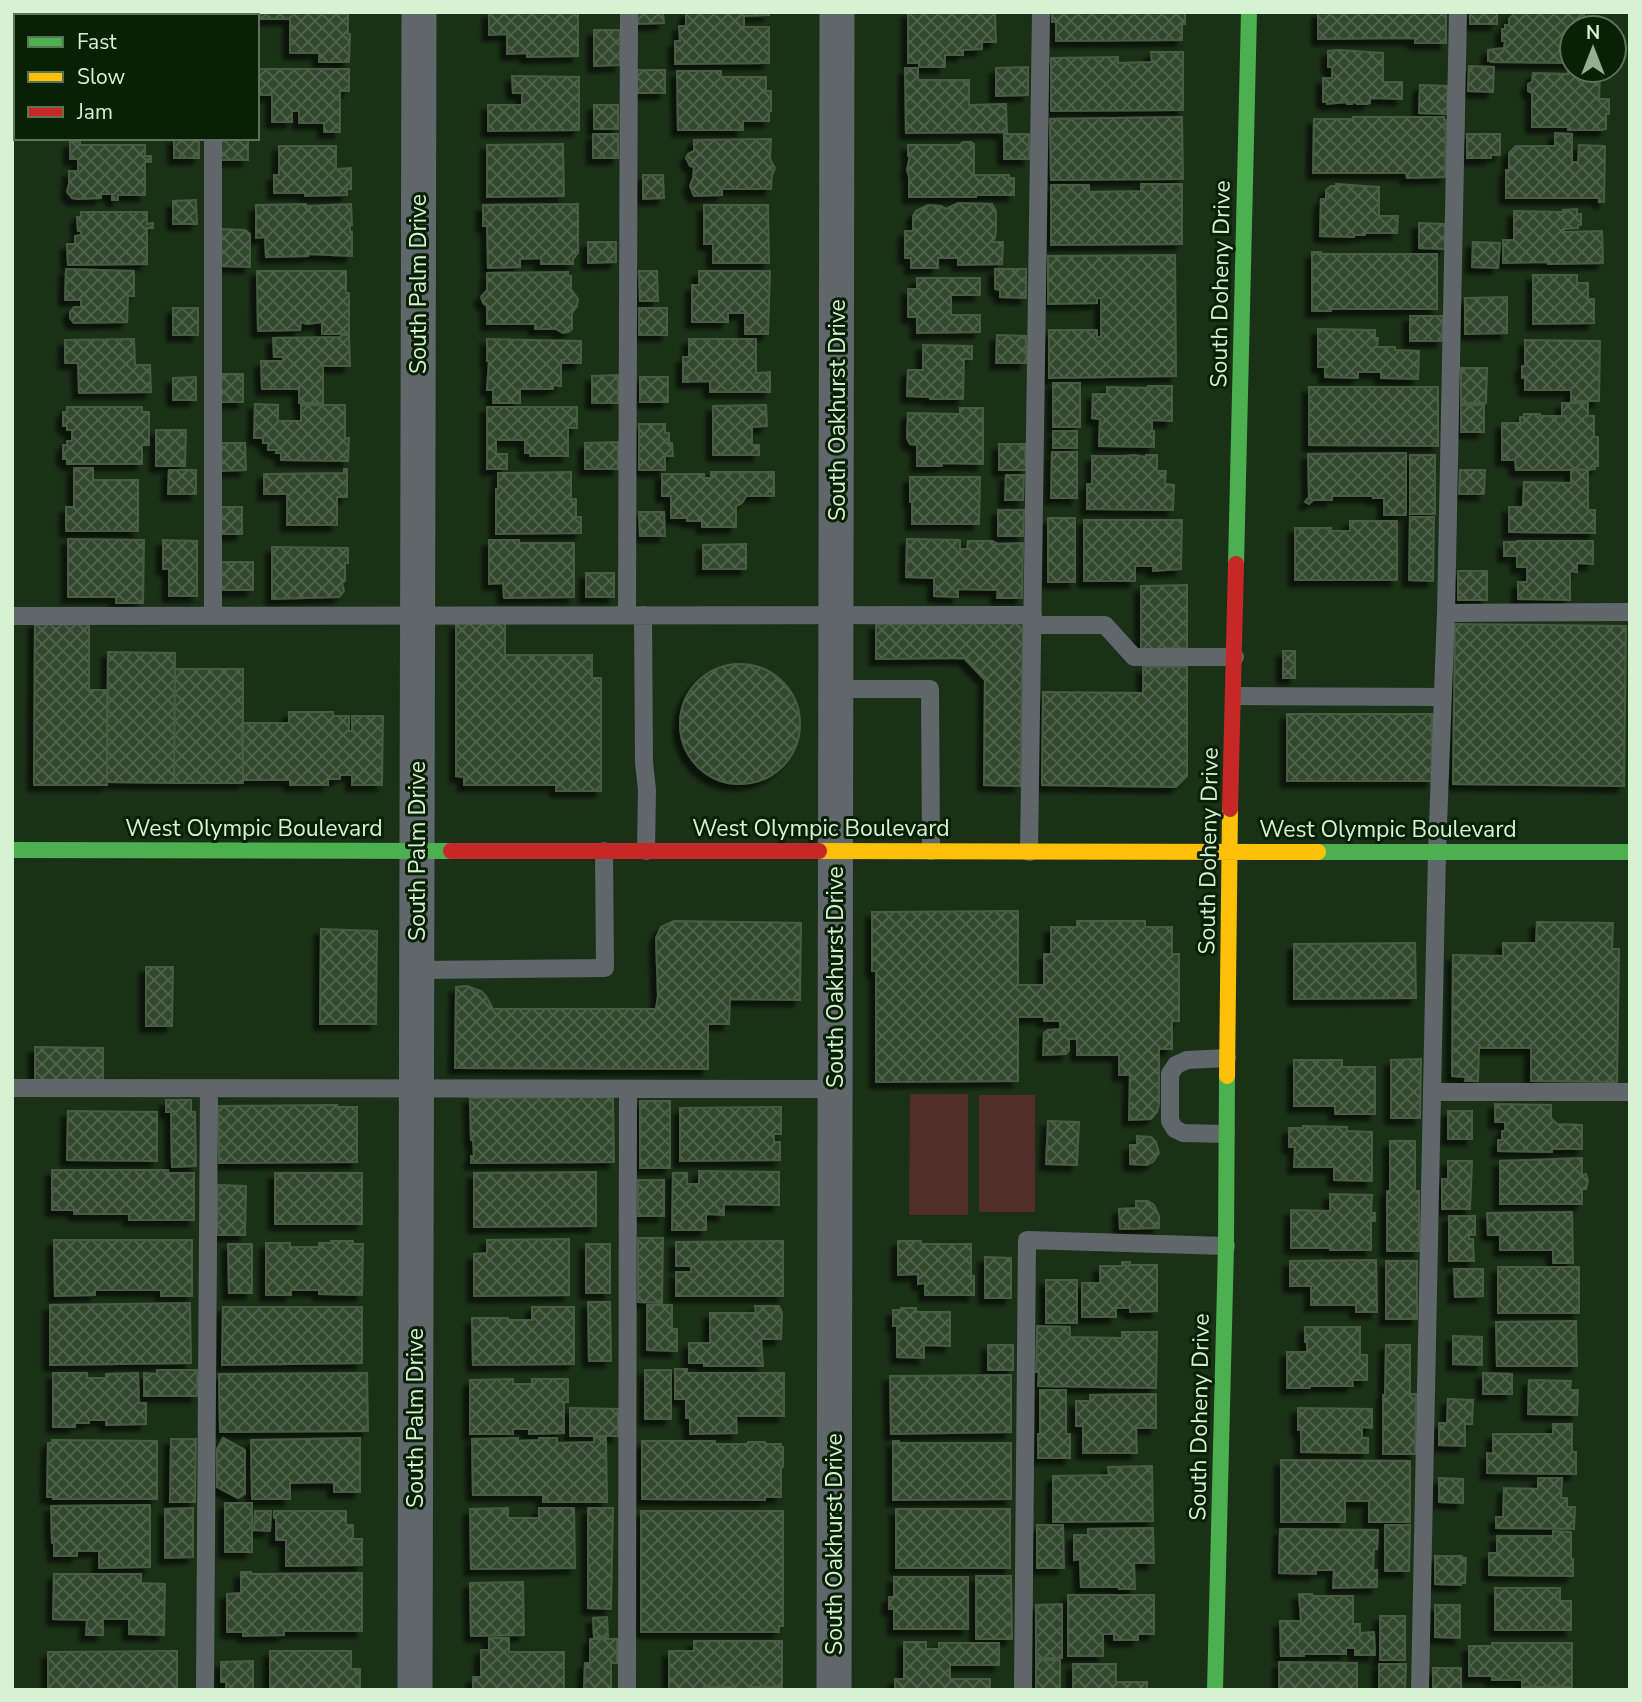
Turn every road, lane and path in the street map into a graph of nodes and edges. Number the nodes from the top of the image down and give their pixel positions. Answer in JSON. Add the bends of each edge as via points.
{"nodes":[{"id":1,"x":419,"y":12,"type":"edge"},
{"id":2,"x":629,"y":12,"type":"edge"},
{"id":3,"x":837,"y":12,"type":"edge"},
{"id":4,"x":1041,"y":12,"type":"edge"},
{"id":5,"x":1249,"y":12,"type":"edge"},
{"id":6,"x":1458,"y":12,"type":"edge"},
{"id":7,"x":212,"y":140,"type":"edge"},
{"id":8,"x":1630,"y":612,"type":"edge"},
{"id":9,"x":1446,"y":613,"type":"junction"},
{"id":10,"x":635,"y":615,"type":"junction"},
{"id":11,"x":836,"y":615,"type":"junction"},
{"id":12,"x":12,"y":616,"type":"edge"},
{"id":13,"x":212,"y":616,"type":"junction"},
{"id":14,"x":417,"y":616,"type":"junction"},
{"id":15,"x":1033,"y":620,"type":"junction"},
{"id":16,"x":1235,"y":657,"type":"junction"},
{"id":17,"x":836,"y":689,"type":"junction"},
{"id":18,"x":1234,"y":696,"type":"junction"},
{"id":19,"x":1443,"y":697,"type":"junction"},
{"id":20,"x":12,"y":850,"type":"edge"},
{"id":21,"x":416,"y":851,"type":"junction"},
{"id":22,"x":604,"y":851,"type":"junction"},
{"id":23,"x":646,"y":851,"type":"junction"},
{"id":24,"x":836,"y":851,"type":"junction"},
{"id":25,"x":931,"y":851,"type":"junction"},
{"id":26,"x":1029,"y":852,"type":"junction"},
{"id":27,"x":1229,"y":852,"type":"junction"},
{"id":28,"x":1437,"y":852,"type":"junction"},
{"id":29,"x":1630,"y":852,"type":"edge"},
{"id":30,"x":416,"y":970,"type":"junction"},
{"id":31,"x":1227,"y":1058,"type":"junction"},
{"id":32,"x":12,"y":1088,"type":"edge"},
{"id":33,"x":209,"y":1088,"type":"junction"},
{"id":34,"x":416,"y":1089,"type":"junction"},
{"id":35,"x":628,"y":1089,"type":"junction"},
{"id":36,"x":835,"y":1089,"type":"junction"},
{"id":37,"x":1432,"y":1092,"type":"junction"},
{"id":38,"x":1630,"y":1092,"type":"edge"},
{"id":39,"x":1226,"y":1134,"type":"junction"},
{"id":40,"x":1226,"y":1246,"type":"junction"},
{"id":41,"x":205,"y":1690,"type":"edge"},
{"id":42,"x":415,"y":1690,"type":"edge"},
{"id":43,"x":627,"y":1690,"type":"edge"},
{"id":44,"x":834,"y":1690,"type":"edge"},
{"id":45,"x":1023,"y":1690,"type":"edge"},
{"id":46,"x":1215,"y":1690,"type":"edge"},
{"id":47,"x":1420,"y":1690,"type":"edge"}],
"edges":[{"from":1,"to":14,"type":"street","name":"South Palm Drive"},
{"from":2,"to":10,"type":"lane"},
{"from":3,"to":11,"type":"street","name":"South Oakhurst Drive"},
{"from":4,"to":15,"type":"lane"},
{"from":5,"to":16,"type":"street","name":"South Doheny Drive"},
{"from":6,"to":9,"type":"lane"},
{"from":7,"to":13,"type":"lane"},
{"from":8,"to":9,"type":"lane"},
{"from":9,"to":19,"type":"lane"},
{"from":10,"to":11,"type":"lane"},
{"from":10,"to":14,"type":"lane"},
{"from":10,"to":23,"type":"lane","via":[[647,790]]},
{"from":11,"to":15,"type":"lane"},
{"from":11,"to":17,"type":"street","name":"South Oakhurst Drive"},
{"from":12,"to":13,"type":"lane"},
{"from":13,"to":14,"type":"lane"},
{"from":14,"to":21,"type":"street","name":"South Palm Drive"},
{"from":15,"to":16,"type":"lane","via":[[1105,625],[1134,657]]},
{"from":15,"to":26,"type":"lane"},
{"from":16,"to":18,"type":"street","name":"South Doheny Drive"},
{"from":17,"to":24,"type":"street","name":"South Oakhurst Drive"},
{"from":17,"to":25,"type":"lane","via":[[930,689]]},
{"from":18,"to":19,"type":"lane"},
{"from":18,"to":27,"type":"street","name":"South Doheny Drive"},
{"from":19,"to":28,"type":"lane"},
{"from":20,"to":21,"type":"street","name":"West Olympic Boulevard"},
{"from":21,"to":22,"type":"street","name":"West Olympic Boulevard"},
{"from":21,"to":30,"type":"street","name":"South Palm Drive"},
{"from":22,"to":23,"type":"street","name":"West Olympic Boulevard"},
{"from":22,"to":30,"type":"lane","via":[[605,968]]},
{"from":23,"to":24,"type":"street","name":"West Olympic Boulevard"},
{"from":24,"to":25,"type":"street","name":"West Olympic Boulevard"},
{"from":24,"to":36,"type":"street","name":"South Oakhurst Drive"},
{"from":25,"to":26,"type":"street","name":"West Olympic Boulevard"},
{"from":26,"to":27,"type":"street","name":"West Olympic Boulevard"},
{"from":27,"to":28,"type":"street","name":"West Olympic Boulevard"},
{"from":27,"to":31,"type":"street","name":"South Doheny Drive"},
{"from":28,"to":29,"type":"street","name":"West Olympic Boulevard"},
{"from":28,"to":37,"type":"lane"},
{"from":30,"to":34,"type":"street","name":"South Palm Drive"},
{"from":31,"to":39,"type":"street","name":"South Doheny Drive"},
{"from":31,"to":39,"type":"lane","via":[[1187,1060],[1175,1065],[1170,1074],[1170,1121],[1175,1129]]},
{"from":32,"to":33,"type":"lane"},
{"from":33,"to":34,"type":"lane"},
{"from":33,"to":41,"type":"lane"},
{"from":34,"to":35,"type":"lane"},
{"from":34,"to":42,"type":"street","name":"South Palm Drive"},
{"from":35,"to":36,"type":"lane"},
{"from":35,"to":43,"type":"lane"},
{"from":36,"to":44,"type":"street","name":"South Oakhurst Drive"},
{"from":37,"to":38,"type":"lane"},
{"from":37,"to":47,"type":"lane"},
{"from":39,"to":40,"type":"street","name":"South Doheny Drive"},
{"from":40,"to":45,"type":"lane","via":[[1027,1240]]},
{"from":40,"to":46,"type":"street","name":"South Doheny Drive"}]}
